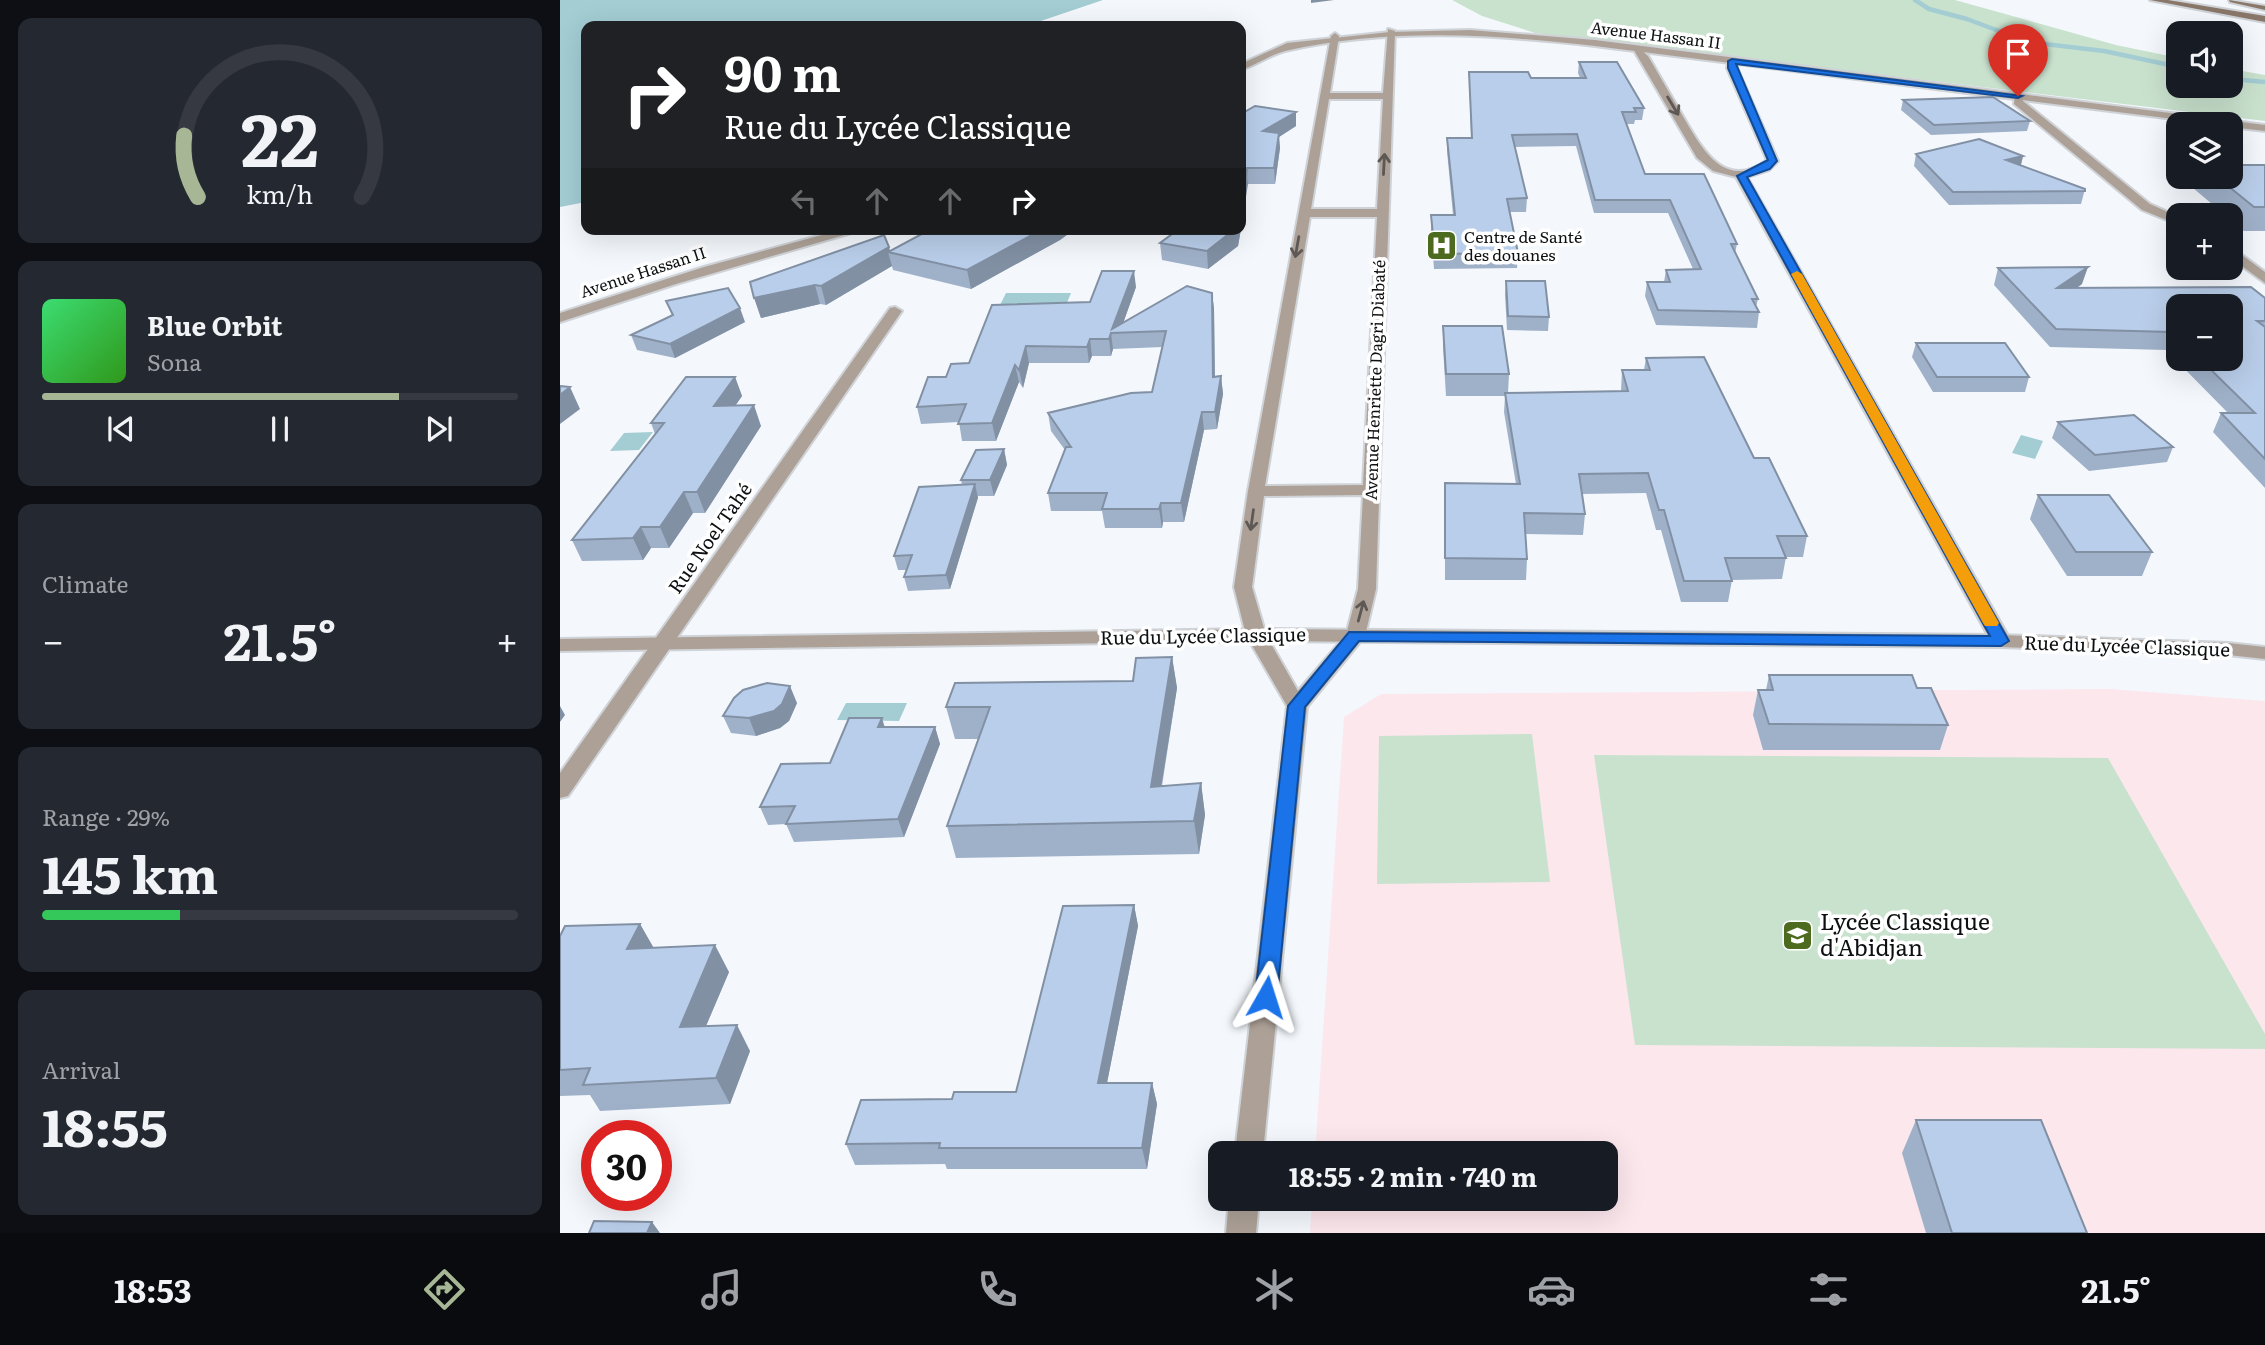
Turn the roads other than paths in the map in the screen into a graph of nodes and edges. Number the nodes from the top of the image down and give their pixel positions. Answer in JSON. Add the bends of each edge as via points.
{"nodes":[{"id":1,"x":2154,"y":0,"type":"edge"},
{"id":2,"x":2233,"y":0,"type":"edge"},
{"id":3,"x":2255,"y":0,"type":"edge"},
{"id":4,"x":2265,"y":2,"type":"edge"},
{"id":5,"x":2265,"y":8,"type":"edge"},
{"id":6,"x":2265,"y":19,"type":"edge"},
{"id":7,"x":1391,"y":32,"type":"junction"},
{"id":8,"x":1334,"y":38,"type":"junction"},
{"id":9,"x":1636,"y":49,"type":"junction"},
{"id":10,"x":1732,"y":61,"type":"junction"},
{"id":11,"x":1246,"y":65,"type":"edge"},
{"id":12,"x":1324,"y":96,"type":"junction"},
{"id":13,"x":1388,"y":96,"type":"junction"},
{"id":14,"x":2018,"y":96,"type":"junction"},
{"id":15,"x":2265,"y":128,"type":"edge"},
{"id":16,"x":1741,"y":176,"type":"junction"},
{"id":17,"x":1303,"y":213,"type":"junction"},
{"id":18,"x":1382,"y":213,"type":"junction"},
{"id":19,"x":2166,"y":215,"type":"edge"},
{"id":20,"x":836,"y":235,"type":"edge"},
{"id":21,"x":2243,"y":261,"type":"edge"},
{"id":22,"x":2265,"y":279,"type":"edge"},
{"id":23,"x":895,"y":311,"type":"dead end"},
{"id":24,"x":560,"y":318,"type":"edge"},
{"id":25,"x":1371,"y":490,"type":"junction"},
{"id":26,"x":1256,"y":491,"type":"junction"},
{"id":27,"x":1256,"y":635,"type":"junction"},
{"id":28,"x":1355,"y":636,"type":"junction"},
{"id":29,"x":2001,"y":641,"type":"junction"},
{"id":30,"x":560,"y":645,"type":"edge"},
{"id":31,"x":661,"y":645,"type":"junction"},
{"id":32,"x":2265,"y":653,"type":"edge"},
{"id":33,"x":1297,"y":706,"type":"junction"},
{"id":34,"x":560,"y":790,"type":"edge"},
{"id":35,"x":1250,"y":1141,"type":"edge"},
{"id":36,"x":1243,"y":1211,"type":"edge"},
{"id":37,"x":1241,"y":1233,"type":"edge"}],
"edges":[{"from":1,"to":6,"type":"main road"},
{"from":2,"to":5,"type":"main road"},
{"from":3,"to":4,"type":"main road"},
{"from":7,"to":8,"type":"street","name":"Avenue Hassan II"},
{"from":7,"to":9,"type":"street","name":"Avenue Hassan II","via":[[1502,35]]},
{"from":7,"to":13,"type":"street","name":"Avenue Henriette Dagri Diabaté"},
{"from":8,"to":11,"type":"street","name":"Avenue Hassan II","via":[[1276,50]]},
{"from":8,"to":12,"type":"street"},
{"from":9,"to":10,"type":"street","name":"Avenue Hassan II"},
{"from":9,"to":16,"type":"street","one_way":true,"via":[[1701,156],[1709,165]]},
{"from":10,"to":14,"type":"street","name":"Avenue Hassan II"},
{"from":10,"to":16,"type":"street","via":[[1773,161]]},
{"from":12,"to":13,"type":"street"},
{"from":12,"to":17,"type":"street"},
{"from":18,"to":13,"type":"street","name":"Avenue Henriette Dagri Diabaté","one_way":true},
{"from":14,"to":15,"type":"street","name":"Avenue Hassan II"},
{"from":14,"to":19,"type":"street","via":[[2018,102],[2146,207]]},
{"from":16,"to":29,"type":"street"},
{"from":17,"to":18,"type":"street"},
{"from":17,"to":26,"type":"street","one_way":true},
{"from":18,"to":25,"type":"street","name":"Avenue Henriette Dagri Diabaté"},
{"from":20,"to":24,"type":"street","name":"Avenue Hassan II","via":[[634,291]]},
{"from":21,"to":22,"type":"street"},
{"from":23,"to":31,"type":"street","name":"Rue Noel Tahé"},
{"from":25,"to":26,"type":"street"},
{"from":28,"to":25,"type":"street","name":"Avenue Henriette Dagri Diabaté","one_way":true,"via":[[1367,589]]},
{"from":26,"to":27,"type":"street","one_way":true,"via":[[1243,587]]},
{"from":27,"to":28,"type":"street","name":"Rue du Lycée Classique"},
{"from":27,"to":31,"type":"street","name":"Rue du Lycée Classique"},
{"from":27,"to":33,"type":"street"},
{"from":28,"to":29,"type":"street","name":"Rue du Lycée Classique"},
{"from":28,"to":33,"type":"street","name":"Avenue Henriette Dagri Diabaté"},
{"from":29,"to":32,"type":"street","name":"Rue du Lycée Classique"},
{"from":30,"to":31,"type":"street","name":"Rue du Lycée Classique"},
{"from":31,"to":34,"type":"street","name":"Rue Noel Tahé"},
{"from":33,"to":35,"type":"street"},
{"from":36,"to":37,"type":"street"}]}
